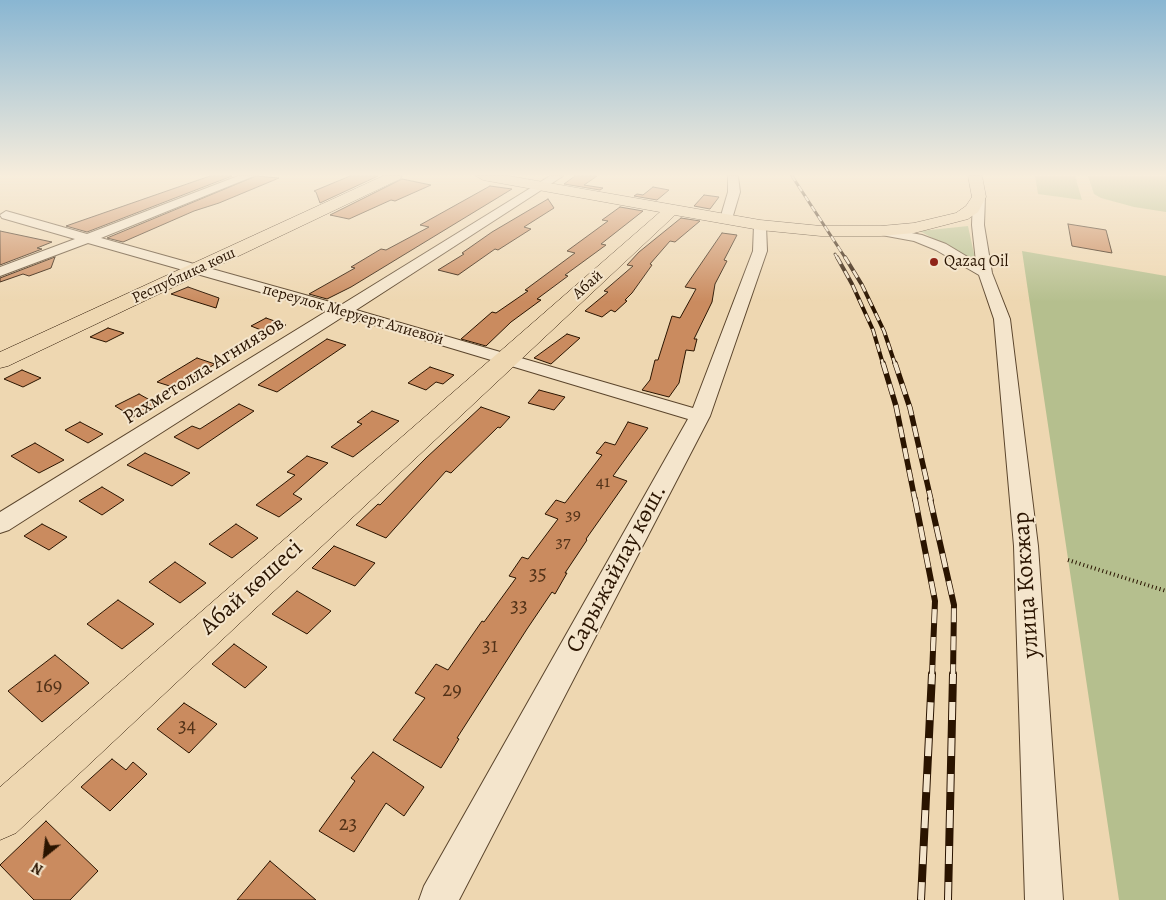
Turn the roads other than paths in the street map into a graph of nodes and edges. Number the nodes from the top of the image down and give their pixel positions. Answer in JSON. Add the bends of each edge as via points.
{"nodes":[{"id":1,"x":13,"y":218,"type":"edge"},
{"id":2,"x":140,"y":218,"type":"edge"},
{"id":3,"x":306,"y":218,"type":"edge"},
{"id":4,"x":492,"y":218,"type":"edge"},
{"id":5,"x":662,"y":218,"type":"edge"},
{"id":6,"x":720,"y":218,"type":"edge"},
{"id":7,"x":956,"y":218,"type":"edge"},
{"id":8,"x":978,"y":218,"type":"edge"},
{"id":9,"x":726,"y":219,"type":"joint"},
{"id":10,"x":760,"y":225,"type":"junction"},
{"id":11,"x":881,"y":231,"type":"junction"},
{"id":12,"x":88,"y":238,"type":"junction"},
{"id":13,"x":197,"y":270,"type":"junction"},
{"id":14,"x":0,"y":272,"type":"edge"},
{"id":15,"x":985,"y":273,"type":"junction"},
{"id":16,"x":343,"y":311,"type":"junction"},
{"id":17,"x":504,"y":360,"type":"junction"},
{"id":18,"x":0,"y":361,"type":"edge"},
{"id":19,"x":700,"y":416,"type":"junction"},
{"id":20,"x":0,"y":524,"type":"edge"},
{"id":21,"x":0,"y":817,"type":"edge"},
{"id":22,"x":438,"y":900,"type":"edge"},
{"id":23,"x":1044,"y":900,"type":"edge"}],
"edges":[{"from":1,"to":12,"type":"street","name":"переулок Меруерт Алиевой"},
{"from":2,"to":12,"type":"street"},
{"from":3,"to":13,"type":"main road","name":"Республика көш"},
{"from":4,"to":16,"type":"street","name":"Рахметолла Агниязов"},
{"from":5,"to":17,"type":"main road","name":"Абай"},
{"from":6,"to":9,"type":"main road"},
{"from":7,"to":11,"type":"main road","via":[[937,224]]},
{"from":8,"to":15,"type":"street","name":"улица Кокжар"},
{"from":9,"to":10,"type":"main road"},
{"from":10,"to":11,"type":"main road","via":[[821,231]]},
{"from":10,"to":19,"type":"street","name":"Сарыжайлау көш.","via":[[760,251]]},
{"from":11,"to":15,"type":"street","via":[[917,238],[941,247],[934,256],[952,268]]},
{"from":12,"to":13,"type":"street","name":"переулок Меруерт Алиевой"},
{"from":12,"to":14,"type":"street"},
{"from":13,"to":16,"type":"street","name":"переулок Меруерт Алиевой"},
{"from":13,"to":18,"type":"main road","name":"Республика көш"},
{"from":15,"to":23,"type":"street","name":"улица Кокжар","via":[[1002,319],[1026,546]]},
{"from":16,"to":17,"type":"street","name":"переулок Меруерт Алиевой"},
{"from":16,"to":20,"type":"street","name":"Рахметолла Агниязов"},
{"from":17,"to":19,"type":"street","name":"переулок Меруерт Алиевой"},
{"from":17,"to":21,"type":"main road","name":"Абай көшесі"},
{"from":19,"to":22,"type":"street","name":"Сарыжайлау көш."}]}
